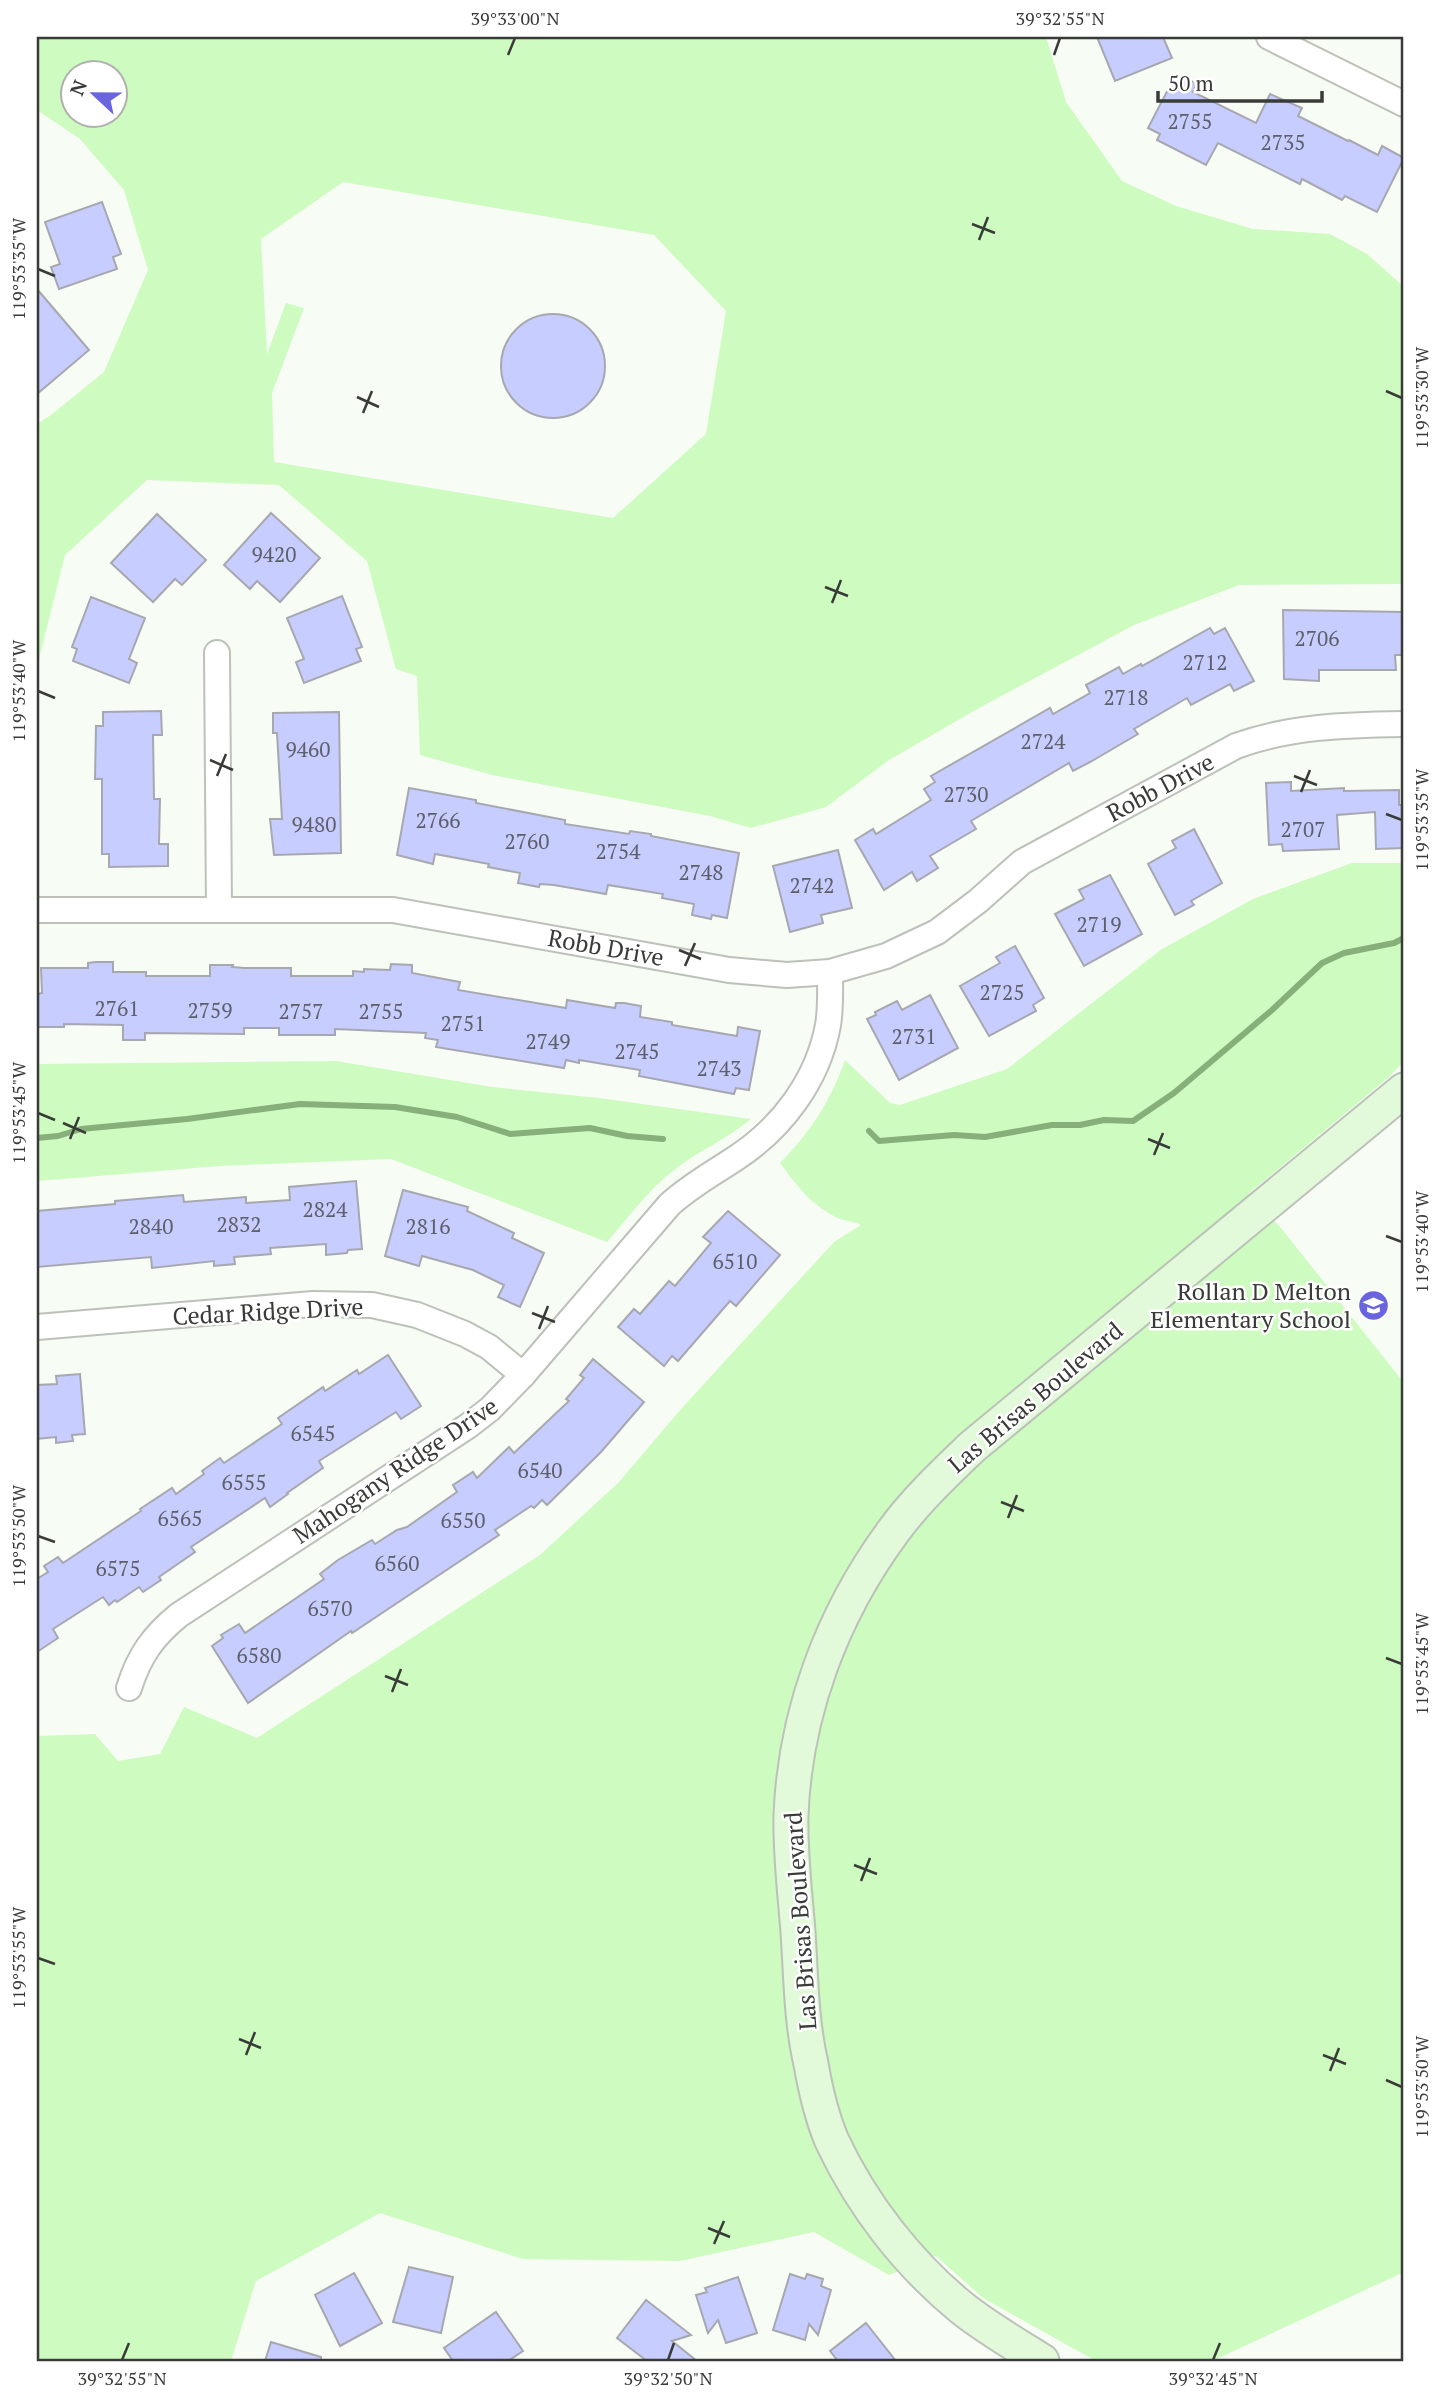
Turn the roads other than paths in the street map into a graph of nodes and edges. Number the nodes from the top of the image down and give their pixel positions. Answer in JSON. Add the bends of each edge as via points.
{"nodes":[{"id":1,"x":1269,"y":37,"type":"edge"},
{"id":2,"x":1404,"y":104,"type":"edge"},
{"id":3,"x":217,"y":653,"type":"dead end"},
{"id":4,"x":1404,"y":724,"type":"edge"},
{"id":5,"x":219,"y":909,"type":"junction"},
{"id":6,"x":37,"y":911,"type":"edge"},
{"id":7,"x":830,"y":972,"type":"junction"},
{"id":8,"x":1404,"y":1090,"type":"edge"},
{"id":9,"x":37,"y":1327,"type":"edge"},
{"id":10,"x":523,"y":1375,"type":"junction"},
{"id":11,"x":129,"y":1688,"type":"dead end"},
{"id":12,"x":1021,"y":2356,"type":"edge"}],
"edges":[{"from":1,"to":2,"type":"street"},
{"from":3,"to":5,"type":"street"},
{"from":4,"to":7,"type":"street","name":"Robb Drive","via":[[1318,726],[1236,746],[1022,862],[937,932],[886,956]]},
{"from":5,"to":6,"type":"street","name":"Robb Drive"},
{"from":5,"to":7,"type":"street","name":"Robb Drive","via":[[393,910],[729,970],[787,975]]},
{"from":7,"to":10,"type":"street","name":"Mahogany Ridge Drive","via":[[823,1044],[794,1103],[752,1146],[670,1203]]},
{"from":8,"to":12,"type":"street","name":"Las Brisas Boulevard","via":[[972,1447],[927,1491],[863,1574],[839,1620],[806,1711],[796,1762],[791,1858],[803,2012],[831,2139],[898,2245],[963,2309]]},
{"from":9,"to":10,"type":"street","name":"Cedar Ridge Drive","via":[[313,1304],[372,1305],[417,1315],[465,1334]]},
{"from":10,"to":11,"type":"street","name":"Mahogany Ridge Drive","via":[[468,1426],[160,1630],[145,1649]]}]}
